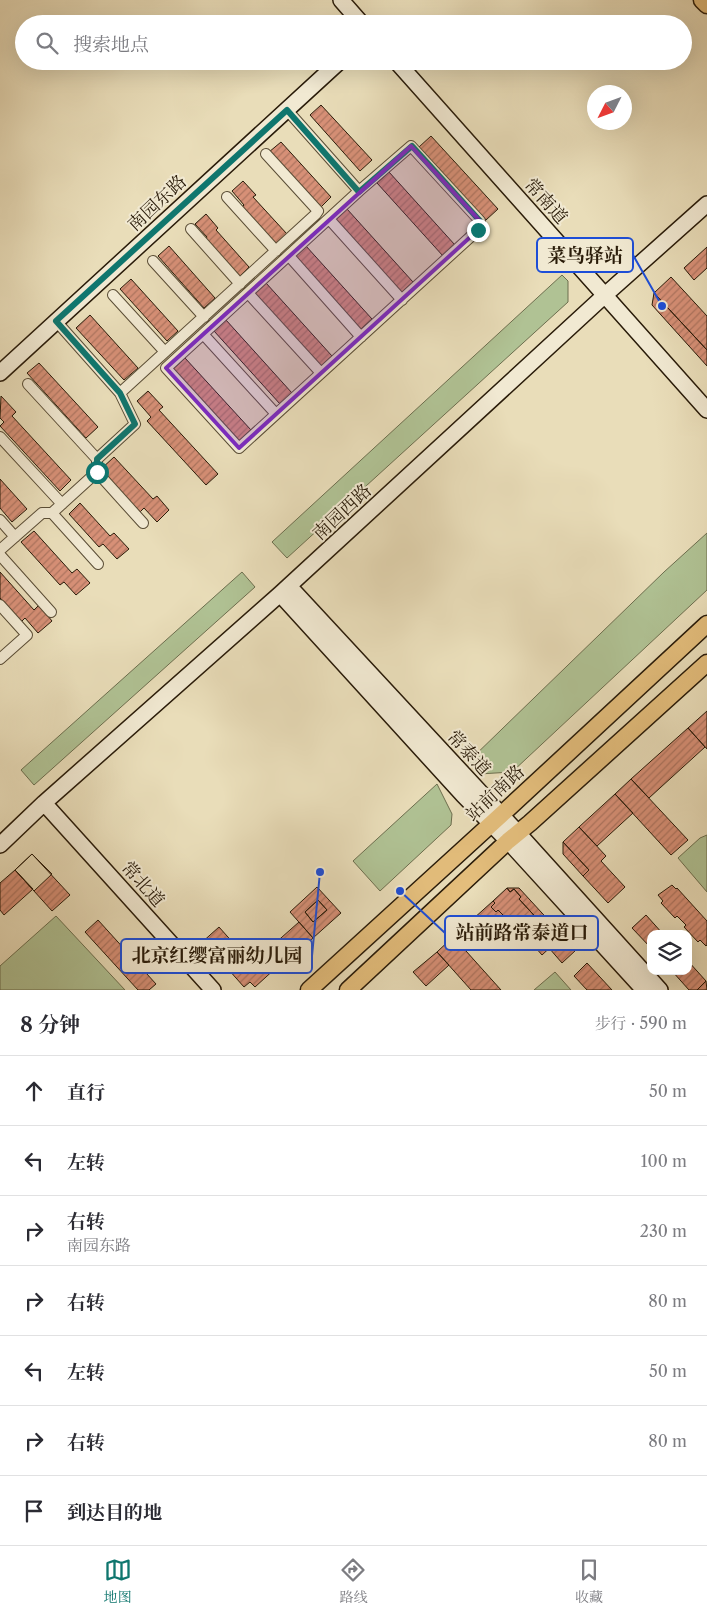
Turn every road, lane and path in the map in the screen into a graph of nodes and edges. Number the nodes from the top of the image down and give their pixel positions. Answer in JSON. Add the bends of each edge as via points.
{"nodes":[{"id":1,"x":340,"y":0,"type":"edge"},
{"id":2,"x":702,"y":0,"type":"edge"},
{"id":3,"x":707,"y":5,"type":"edge"},
{"id":4,"x":354,"y":15,"type":"edge"},
{"id":5,"x":330,"y":70,"type":"edge"},
{"id":6,"x":404,"y":70,"type":"edge"},
{"id":7,"x":287,"y":110,"type":"junction"},
{"id":8,"x":266,"y":154,"type":"dead end"},
{"id":9,"x":359,"y":192,"type":"junction"},
{"id":10,"x":227,"y":197,"type":"dead end"},
{"id":11,"x":707,"y":204,"type":"edge"},
{"id":12,"x":329,"y":219,"type":"junction"},
{"id":13,"x":191,"y":229,"type":"dead end"},
{"id":14,"x":276,"y":251,"type":"junction"},
{"id":15,"x":289,"y":256,"type":"junction"},
{"id":16,"x":153,"y":261,"type":"dead end"},
{"id":17,"x":240,"y":284,"type":"junction"},
{"id":18,"x":248,"y":293,"type":"junction"},
{"id":19,"x":113,"y":294,"type":"dead end"},
{"id":20,"x":605,"y":295,"type":"junction"},
{"id":21,"x":402,"y":300,"type":"junction"},
{"id":22,"x":204,"y":317,"type":"junction"},
{"id":23,"x":56,"y":321,"type":"junction"},
{"id":24,"x":203,"y":334,"type":"junction"},
{"id":25,"x":361,"y":336,"type":"junction"},
{"id":26,"x":165,"y":352,"type":"junction"},
{"id":27,"x":0,"y":372,"type":"edge"},
{"id":28,"x":321,"y":373,"type":"junction"},
{"id":29,"x":28,"y":384,"type":"dead end"},
{"id":30,"x":120,"y":393,"type":"junction"},
{"id":31,"x":707,"y":410,"type":"edge"},
{"id":32,"x":276,"y":414,"type":"junction"},
{"id":33,"x":0,"y":437,"type":"edge"},
{"id":34,"x":97,"y":459,"type":"junction"},
{"id":35,"x":97,"y":472,"type":"junction"},
{"id":36,"x":62,"y":504,"type":"junction"},
{"id":37,"x":52,"y":512,"type":"junction"},
{"id":38,"x":0,"y":520,"type":"edge"},
{"id":39,"x":143,"y":523,"type":"dead end"},
{"id":40,"x":15,"y":537,"type":"junction"},
{"id":41,"x":0,"y":550,"type":"edge"},
{"id":42,"x":0,"y":555,"type":"edge"},
{"id":43,"x":98,"y":564,"type":"dead end"},
{"id":44,"x":285,"y":590,"type":"junction"},
{"id":45,"x":0,"y":605,"type":"edge"},
{"id":46,"x":51,"y":612,"type":"dead end"},
{"id":47,"x":707,"y":624,"type":"edge"},
{"id":48,"x":0,"y":659,"type":"edge"},
{"id":49,"x":707,"y":663,"type":"edge"},
{"id":50,"x":44,"y":803,"type":"junction"},
{"id":51,"x":497,"y":820,"type":"junction"},
{"id":52,"x":513,"y":837,"type":"junction"},
{"id":53,"x":0,"y":845,"type":"edge"},
{"id":54,"x":213,"y":990,"type":"edge"},
{"id":55,"x":309,"y":990,"type":"edge"},
{"id":56,"x":348,"y":990,"type":"edge"},
{"id":57,"x":644,"y":990,"type":"edge"},
{"id":58,"x":660,"y":990,"type":"edge"}],
"edges":[{"from":1,"to":4,"type":"street"},
{"from":2,"to":3,"type":"main road"},
{"from":5,"to":7,"type":"street","name":"南园东路"},
{"from":6,"to":20,"type":"street","name":"常南道"},
{"from":7,"to":9,"type":"street"},
{"from":7,"to":23,"type":"street","name":"南园东路"},
{"from":8,"to":14,"type":"street","via":[[318,211]]},
{"from":9,"to":12,"type":"street"},
{"from":9,"to":21,"type":"street","via":[[412,146],[480,221],[478,230]]},
{"from":10,"to":14,"type":"street"},
{"from":11,"to":20,"type":"street","name":"南园西路"},
{"from":12,"to":15,"type":"street"},
{"from":12,"to":21,"type":"street"},
{"from":13,"to":17,"type":"street"},
{"from":14,"to":17,"type":"street"},
{"from":15,"to":18,"type":"street"},
{"from":15,"to":25,"type":"street"},
{"from":16,"to":22,"type":"street"},
{"from":17,"to":22,"type":"street"},
{"from":18,"to":24,"type":"street"},
{"from":18,"to":28,"type":"street"},
{"from":19,"to":26,"type":"street"},
{"from":20,"to":31,"type":"street","name":"常南道"},
{"from":20,"to":44,"type":"street","name":"南园西路"},
{"from":21,"to":25,"type":"street"},
{"from":22,"to":26,"type":"street"},
{"from":23,"to":27,"type":"street","name":"南园东路"},
{"from":23,"to":30,"type":"street"},
{"from":24,"to":32,"type":"street"},
{"from":24,"to":32,"type":"street","via":[[166,368],[239,448]]},
{"from":25,"to":28,"type":"street"},
{"from":26,"to":30,"type":"street"},
{"from":28,"to":32,"type":"street"},
{"from":29,"to":34,"type":"street"},
{"from":30,"to":34,"type":"street","via":[[135,424]]},
{"from":33,"to":36,"type":"street"},
{"from":34,"to":35,"type":"street"},
{"from":35,"to":36,"type":"street"},
{"from":35,"to":39,"type":"street"},
{"from":36,"to":37,"type":"street"},
{"from":37,"to":40,"type":"street","via":[[42,513]]},
{"from":37,"to":43,"type":"street"},
{"from":38,"to":40,"type":"street"},
{"from":40,"to":41,"type":"street"},
{"from":42,"to":46,"type":"street"},
{"from":44,"to":50,"type":"street","name":"南园西路"},
{"from":44,"to":51,"type":"street","name":"常泰道"},
{"from":45,"to":48,"type":"street","via":[[26,635]]},
{"from":47,"to":51,"type":"main road","name":"站前南路"},
{"from":49,"to":52,"type":"main road"},
{"from":50,"to":53,"type":"street","name":"南园西路"},
{"from":50,"to":54,"type":"street","name":"常北道"},
{"from":51,"to":52,"type":"street","name":"常泰道"},
{"from":51,"to":55,"type":"main road","name":"站前南路"},
{"from":52,"to":56,"type":"main road"},
{"from":52,"to":57,"type":"street","name":"常泰道"},
{"from":52,"to":58,"type":"street","name":"常泰道"}]}
